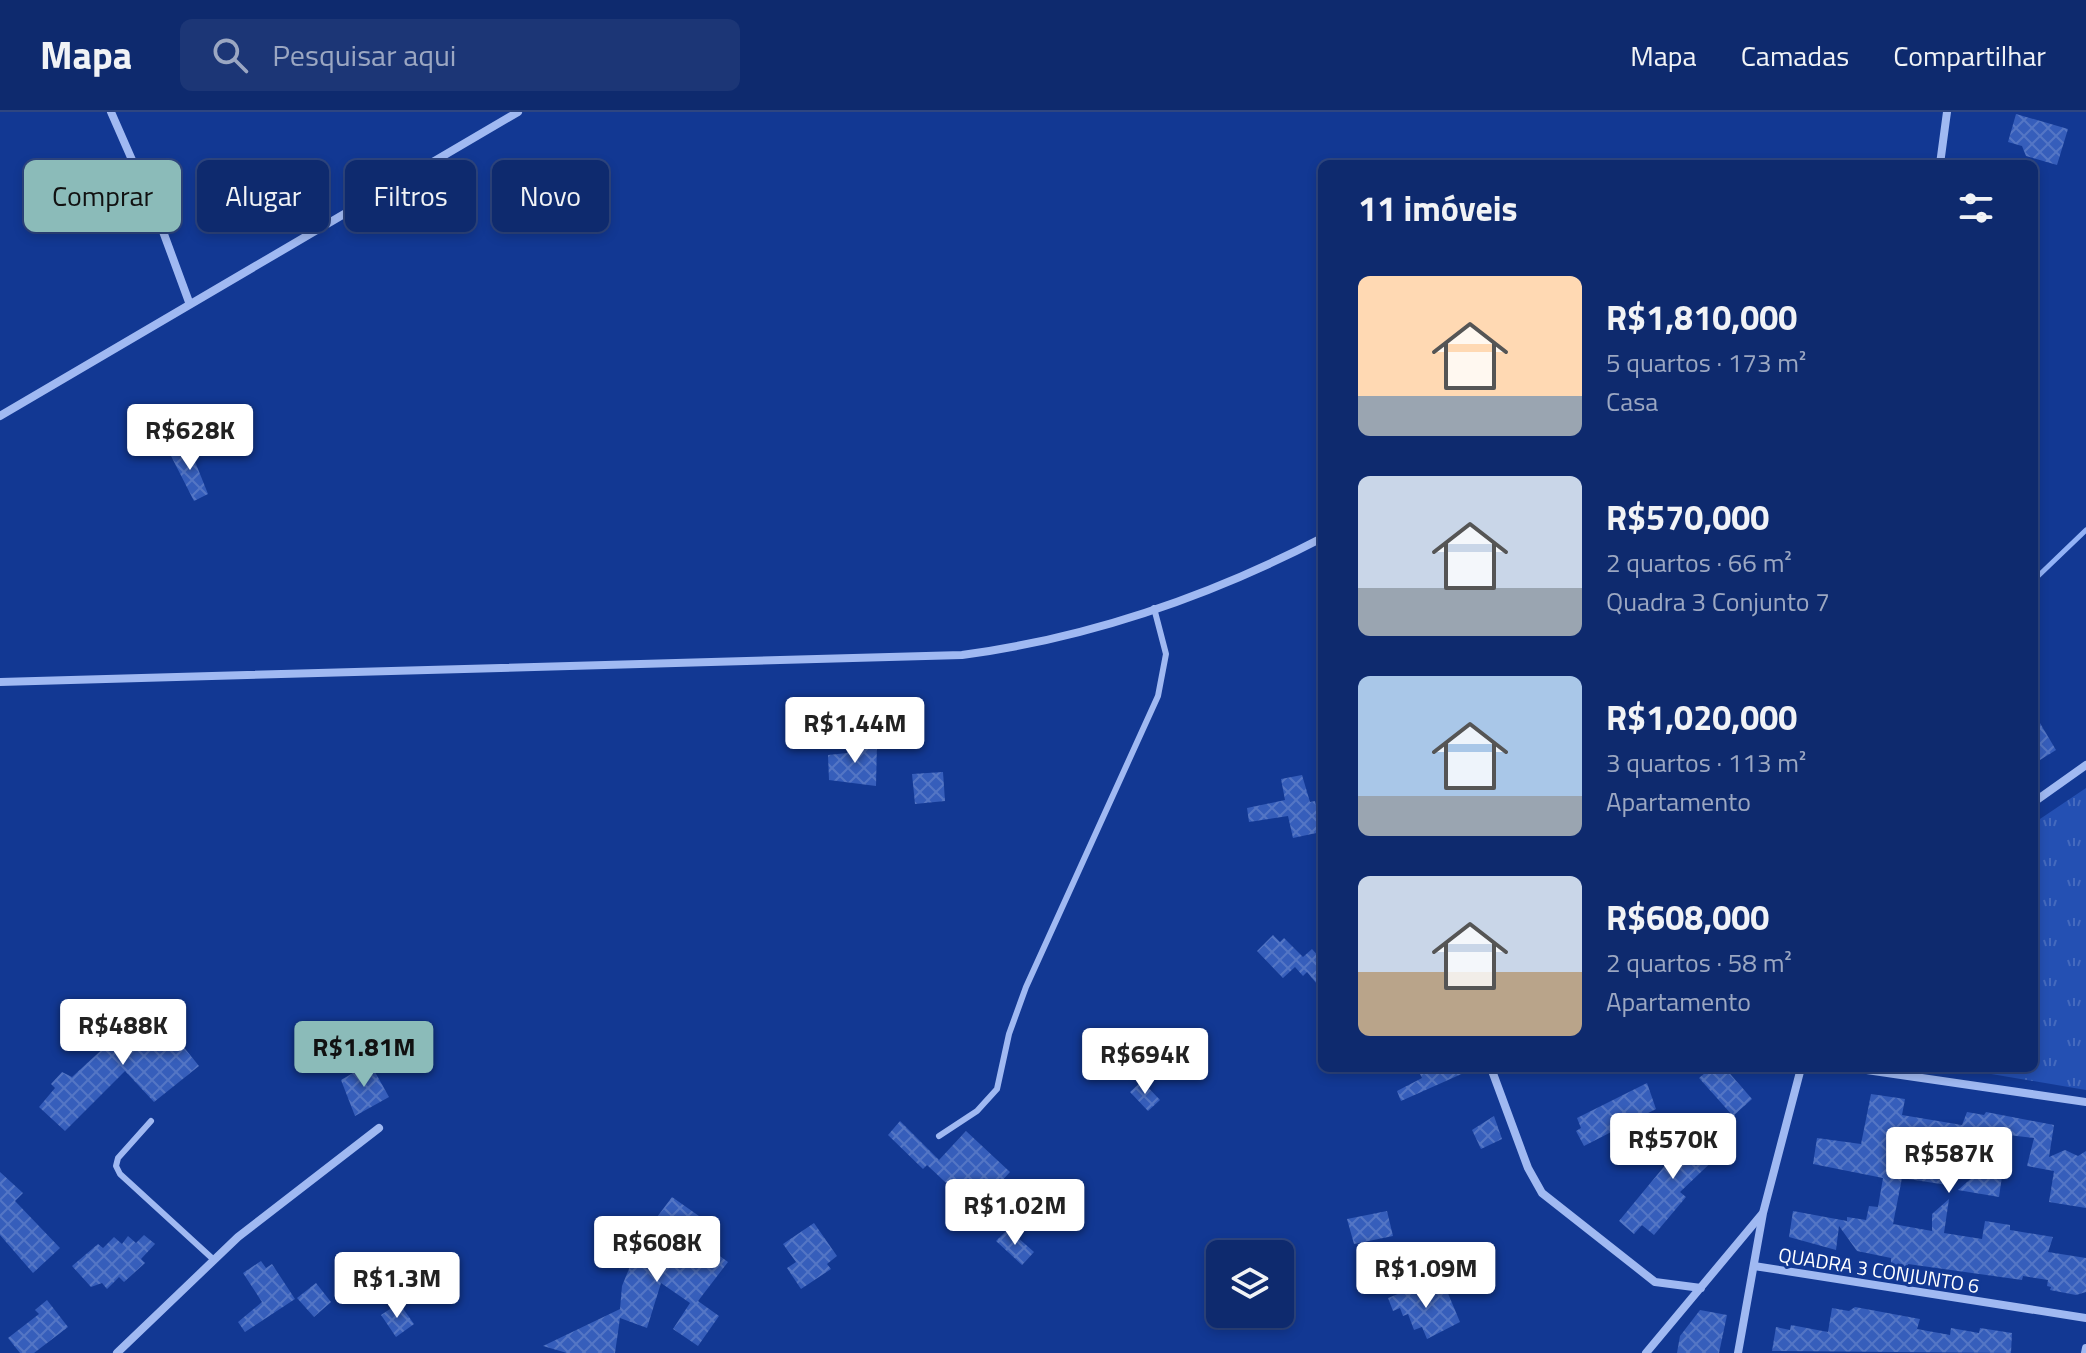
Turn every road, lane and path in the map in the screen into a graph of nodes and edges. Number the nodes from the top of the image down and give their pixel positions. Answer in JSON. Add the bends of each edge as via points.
{"nodes":[{"id":1,"x":111,"y":112,"type":"edge"},
{"id":2,"x":518,"y":112,"type":"edge"},
{"id":3,"x":1947,"y":112,"type":"edge"},
{"id":4,"x":1941,"y":160,"type":"edge"},
{"id":5,"x":189,"y":302,"type":"junction"},
{"id":6,"x":0,"y":416,"type":"edge"},
{"id":7,"x":1318,"y":540,"type":"edge"},
{"id":8,"x":1154,"y":608,"type":"junction"},
{"id":9,"x":0,"y":682,"type":"edge"},
{"id":10,"x":2086,"y":765,"type":"edge"},
{"id":11,"x":2038,"y":799,"type":"edge"},
{"id":12,"x":1493,"y":1072,"type":"edge"},
{"id":13,"x":1800,"y":1072,"type":"edge"},
{"id":14,"x":1880,"y":1072,"type":"edge"},
{"id":15,"x":2086,"y":1102,"type":"edge"},
{"id":16,"x":151,"y":1121,"type":"dead end"},
{"id":17,"x":379,"y":1128,"type":"dead end"},
{"id":18,"x":939,"y":1136,"type":"dead end"},
{"id":19,"x":1763,"y":1213,"type":"junction"},
{"id":20,"x":214,"y":1260,"type":"junction"},
{"id":21,"x":1754,"y":1266,"type":"junction"},
{"id":22,"x":1701,"y":1288,"type":"junction"},
{"id":23,"x":2086,"y":1318,"type":"edge"},
{"id":24,"x":118,"y":1353,"type":"edge"},
{"id":25,"x":1646,"y":1353,"type":"edge"},
{"id":26,"x":1738,"y":1353,"type":"edge"}],
"edges":[{"from":1,"to":5,"type":"street"},
{"from":2,"to":5,"type":"street"},
{"from":3,"to":4,"type":"street"},
{"from":5,"to":6,"type":"street"},
{"from":7,"to":8,"type":"street","via":[[1222,585]]},
{"from":8,"to":9,"type":"street","via":[[1033,646],[962,655]]},
{"from":8,"to":18,"type":"lane","via":[[1166,654],[1158,696],[1026,987],[997,1089],[977,1111]]},
{"from":10,"to":11,"type":"street"},
{"from":12,"to":22,"type":"street","via":[[1542,1193],[1655,1282]]},
{"from":13,"to":19,"type":"street"},
{"from":14,"to":15,"type":"street"},
{"from":16,"to":20,"type":"lane","via":[[116,1166]]},
{"from":17,"to":20,"type":"street"},
{"from":19,"to":21,"type":"street"},
{"from":19,"to":22,"type":"street"},
{"from":20,"to":24,"type":"street"},
{"from":21,"to":23,"type":"street","name":"QUADRA 3 CONJUNTO 6"},
{"from":21,"to":26,"type":"street","name":"QUADRA 3 CONJUNTO 6"},
{"from":22,"to":25,"type":"street"}]}
